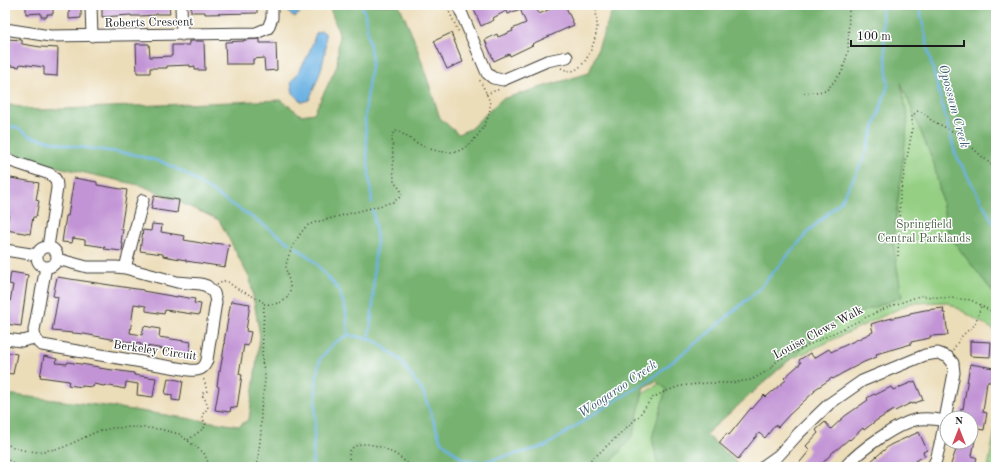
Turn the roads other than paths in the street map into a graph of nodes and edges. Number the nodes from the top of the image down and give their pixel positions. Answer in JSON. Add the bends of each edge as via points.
{"nodes":[{"id":1,"x":91,"y":5,"type":"edge"},
{"id":2,"x":181,"y":5,"type":"edge"},
{"id":3,"x":272,"y":5,"type":"edge"},
{"id":4,"x":458,"y":5,"type":"edge"},
{"id":5,"x":5,"y":29,"type":"edge"},
{"id":6,"x":182,"y":35,"type":"junction"},
{"id":7,"x":92,"y":36,"type":"junction"},
{"id":8,"x":566,"y":57,"type":"dead end"},
{"id":9,"x":5,"y":159,"type":"edge"},
{"id":10,"x":143,"y":200,"type":"dead end"},
{"id":11,"x":48,"y":247,"type":"junction"},
{"id":12,"x":5,"y":250,"type":"edge"},
{"id":13,"x":37,"y":255,"type":"junction"},
{"id":14,"x":58,"y":260,"type":"junction"},
{"id":15,"x":46,"y":267,"type":"junction"},
{"id":16,"x":125,"y":268,"type":"junction"},
{"id":17,"x":35,"y":338,"type":"junction"},
{"id":18,"x":5,"y":339,"type":"edge"},
{"id":19,"x":947,"y":410,"type":"edge"},
{"id":20,"x":939,"y":420,"type":"edge"},
{"id":21,"x":939,"y":448,"type":"edge"},
{"id":22,"x":765,"y":465,"type":"dead end"},
{"id":23,"x":845,"y":467,"type":"edge"},
{"id":24,"x":932,"y":467,"type":"edge"}],
"edges":[{"from":1,"to":7,"type":"street"},
{"from":2,"to":6,"type":"street"},
{"from":3,"to":6,"type":"street","name":"Roberts Crescent","via":[[272,18],[268,28],[256,34]]},
{"from":4,"to":8,"type":"street","via":[[487,73],[493,78],[503,80],[547,61]]},
{"from":5,"to":7,"type":"street","name":"Roberts Crescent","via":[[50,36]]},
{"from":6,"to":7,"type":"street","name":"Roberts Crescent"},
{"from":9,"to":11,"type":"street","via":[[50,174],[57,181]]},
{"from":10,"to":16,"type":"street"},
{"from":11,"to":13,"type":"street","via":[[42,248]]},
{"from":11,"to":14,"type":"street","via":[[57,252]]},
{"from":12,"to":13,"type":"street"},
{"from":13,"to":15,"type":"street","via":[[39,263]]},
{"from":14,"to":15,"type":"street","via":[[53,266]]},
{"from":14,"to":16,"type":"street","via":[[87,267]]},
{"from":15,"to":17,"type":"street","via":[[34,330]]},
{"from":16,"to":17,"type":"street","name":"Berkeley Circuit","via":[[177,282],[201,284],[211,289],[214,293],[215,307],[204,367],[197,371],[189,370],[42,345]]},
{"from":17,"to":18,"type":"street","via":[[22,341]]},
{"from":19,"to":22,"type":"street","via":[[954,373],[953,363],[948,357],[938,353],[925,355],[862,381],[829,404],[779,455]]},
{"from":20,"to":23,"type":"street","via":[[918,419],[903,424],[869,445]]},
{"from":21,"to":24,"type":"street"}]}
